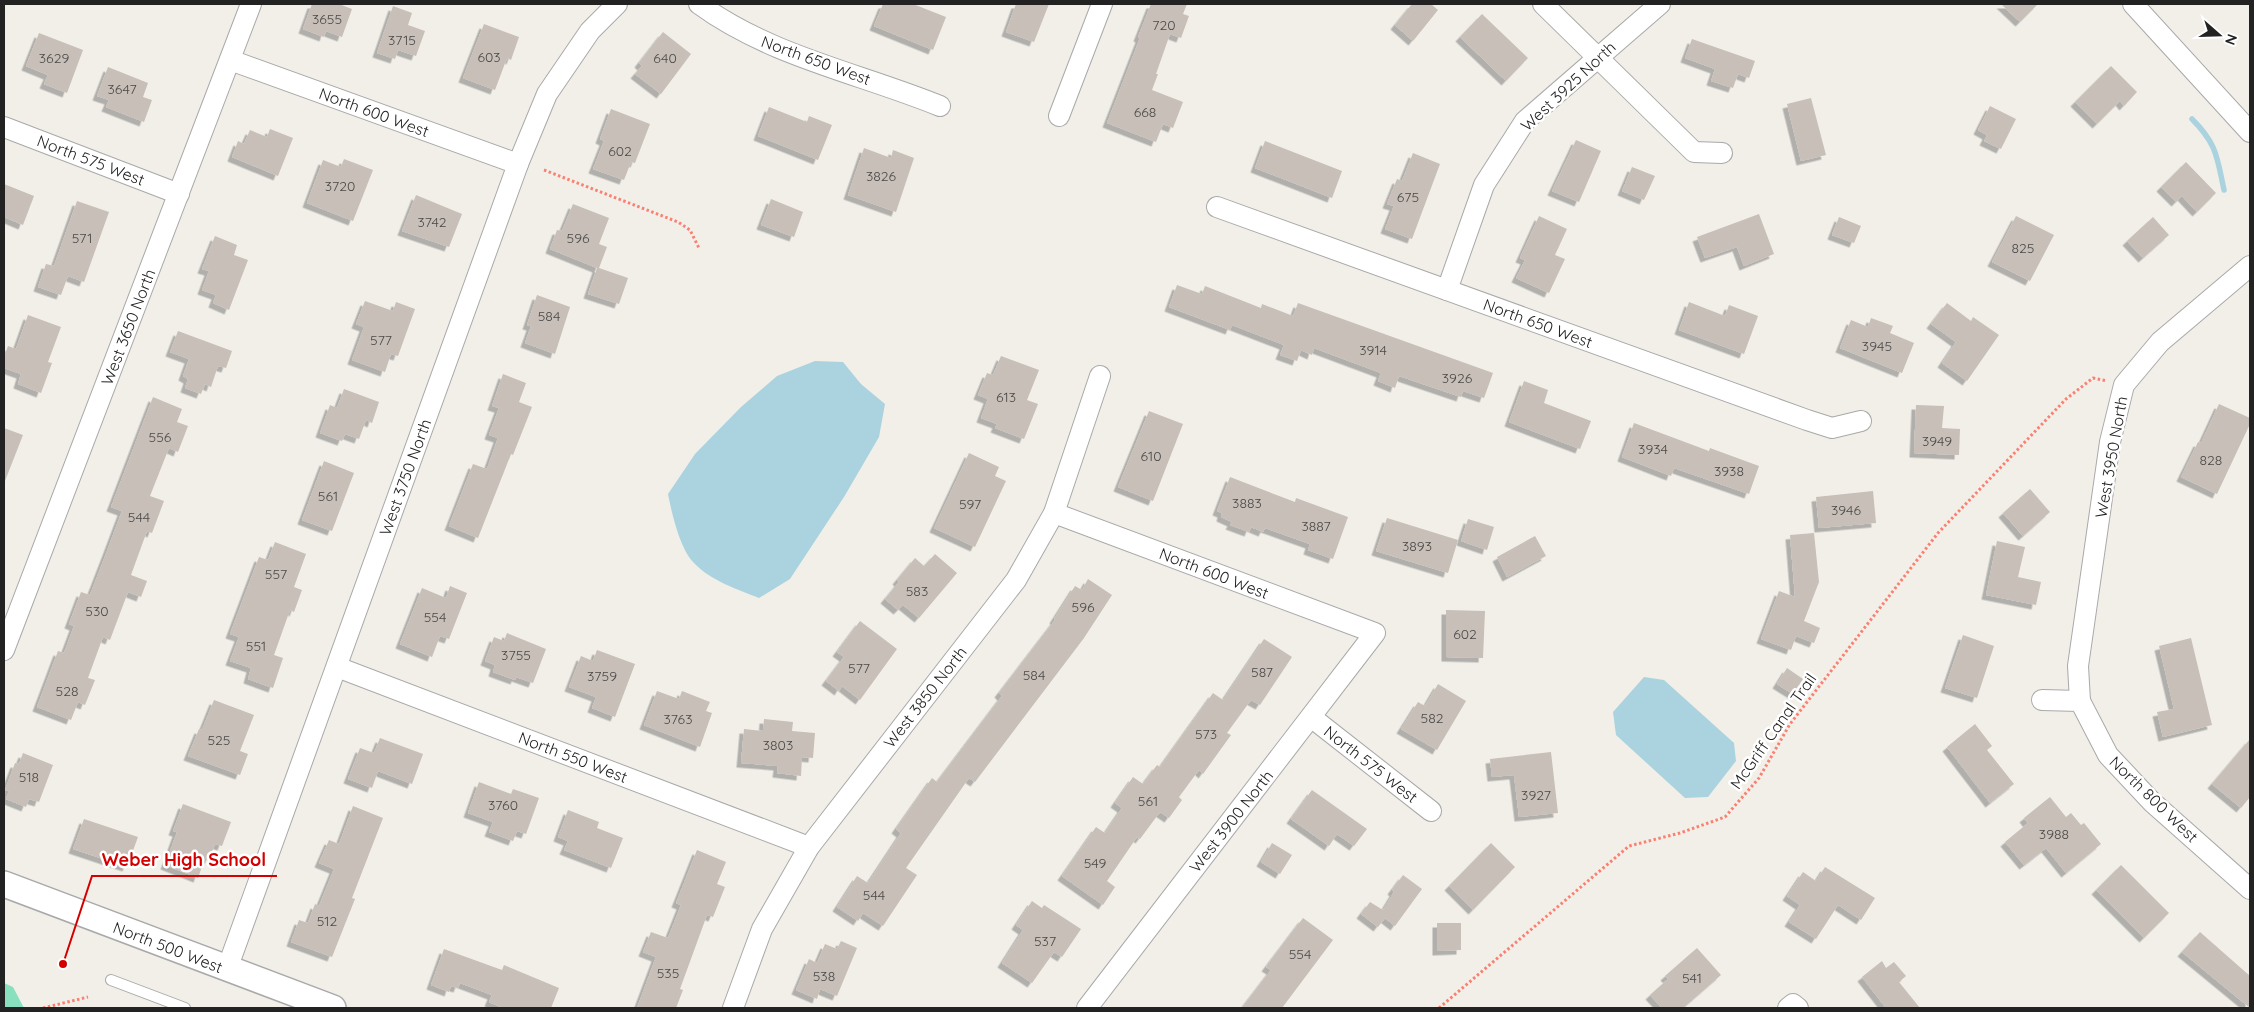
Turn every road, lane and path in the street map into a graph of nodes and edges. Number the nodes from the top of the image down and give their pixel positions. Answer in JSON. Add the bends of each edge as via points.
{"nodes":[{"id":1,"x":251,"y":4,"type":"edge"},
{"id":2,"x":617,"y":4,"type":"edge"},
{"id":3,"x":699,"y":4,"type":"edge"},
{"id":4,"x":1102,"y":4,"type":"edge"},
{"id":5,"x":1543,"y":4,"type":"edge"},
{"id":6,"x":1660,"y":4,"type":"edge"},
{"id":7,"x":2133,"y":4,"type":"edge"},
{"id":8,"x":1597,"y":57,"type":"junction"},
{"id":9,"x":230,"y":60,"type":"junction"},
{"id":10,"x":940,"y":106,"type":"dead end"},
{"id":11,"x":1059,"y":116,"type":"dead end"},
{"id":12,"x":4,"y":127,"type":"edge"},
{"id":13,"x":2250,"y":132,"type":"edge"},
{"id":14,"x":1722,"y":153,"type":"dead end"},
{"id":15,"x":518,"y":164,"type":"junction"},
{"id":16,"x":544,"y":170,"type":"dead end"},
{"id":17,"x":179,"y":194,"type":"junction"},
{"id":18,"x":1217,"y":207,"type":"dead end"},
{"id":19,"x":699,"y":248,"type":"dead end"},
{"id":20,"x":2250,"y":266,"type":"edge"},
{"id":21,"x":1447,"y":290,"type":"junction"},
{"id":22,"x":1100,"y":376,"type":"dead end"},
{"id":23,"x":2124,"y":385,"type":"junction"},
{"id":24,"x":1861,"y":421,"type":"dead end"},
{"id":25,"x":1054,"y":513,"type":"junction"},
{"id":26,"x":1375,"y":633,"type":"joint"},
{"id":27,"x":4,"y":650,"type":"edge"},
{"id":28,"x":337,"y":667,"type":"junction"},
{"id":29,"x":2042,"y":700,"type":"dead end"},
{"id":30,"x":2080,"y":701,"type":"junction"},
{"id":31,"x":1310,"y":717,"type":"junction"},
{"id":32,"x":1432,"y":811,"type":"dead end"},
{"id":33,"x":809,"y":847,"type":"junction"},
{"id":34,"x":2248,"y":883,"type":"edge"},
{"id":35,"x":4,"y":884,"type":"edge"},
{"id":36,"x":227,"y":969,"type":"junction"},
{"id":37,"x":111,"y":980,"type":"dead end"},
{"id":38,"x":88,"y":998,"type":"dead end"},
{"id":39,"x":169,"y":1005,"type":"edge"},
{"id":40,"x":43,"y":1008,"type":"edge"},
{"id":41,"x":185,"y":1008,"type":"edge"},
{"id":42,"x":333,"y":1008,"type":"edge"},
{"id":43,"x":733,"y":1008,"type":"edge"},
{"id":44,"x":1087,"y":1008,"type":"edge"},
{"id":45,"x":1439,"y":1008,"type":"edge"}],
"edges":[{"from":1,"to":9,"type":"street","name":"West 3650 North"},
{"from":2,"to":15,"type":"street","name":"West 3750 North","via":[[590,31],[547,94]]},
{"from":3,"to":10,"type":"street","name":"North 650 West","via":[[766,44]]},
{"from":4,"to":11,"type":"street"},
{"from":5,"to":8,"type":"street"},
{"from":6,"to":8,"type":"street","name":"West 3925 North"},
{"from":7,"to":13,"type":"street"},
{"from":8,"to":14,"type":"street","via":[[1694,152]]},
{"from":8,"to":21,"type":"street","name":"West 3925 North","via":[[1525,121],[1494,169],[1484,185]]},
{"from":9,"to":15,"type":"street","name":"North 600 West"},
{"from":9,"to":17,"type":"street","name":"West 3650 North"},
{"from":12,"to":17,"type":"street","name":"North 575 West"},
{"from":15,"to":28,"type":"street","name":"West 3750 North"},
{"from":16,"to":19,"type":"path","via":[[678,222],[690,230]]},
{"from":17,"to":27,"type":"street","name":"West 3650 North"},
{"from":18,"to":21,"type":"street","name":"North 650 West"},
{"from":20,"to":23,"type":"street","name":"West 3950 North","via":[[2160,342]]},
{"from":21,"to":24,"type":"street","name":"North 650 West","via":[[1832,428]]},
{"from":22,"to":25,"type":"street","name":"West 3850 North"},
{"from":23,"to":30,"type":"street","name":"West 3950 North","via":[[2110,442],[2079,656]]},
{"from":23,"to":45,"type":"path","name":"McGriff Canal Trail","via":[[2093,378],[2066,399],[1938,533],[1790,724],[1759,778],[1725,817],[1629,846]]},
{"from":25,"to":26,"type":"street","name":"North 600 West"},
{"from":25,"to":33,"type":"street","name":"West 3850 North","via":[[1016,580]]},
{"from":26,"to":31,"type":"street","name":"West 3900 North"},
{"from":28,"to":33,"type":"street","name":"North 550 West"},
{"from":28,"to":36,"type":"street","name":"West 3750 North"},
{"from":29,"to":30,"type":"street"},
{"from":30,"to":34,"type":"street","name":"North 800 West","via":[[2108,755],[2152,802]]},
{"from":31,"to":32,"type":"street","name":"North 575 West"},
{"from":31,"to":44,"type":"street","name":"West 3900 North"},
{"from":33,"to":43,"type":"street","name":"West 3850 North","via":[[762,929]]},
{"from":35,"to":36,"type":"street","name":"North 500 West"},
{"from":36,"to":42,"type":"street","name":"North 500 West"},
{"from":37,"to":39,"type":"lane"},
{"from":38,"to":40,"type":"path"},
{"from":39,"to":41,"type":"lane"}]}
